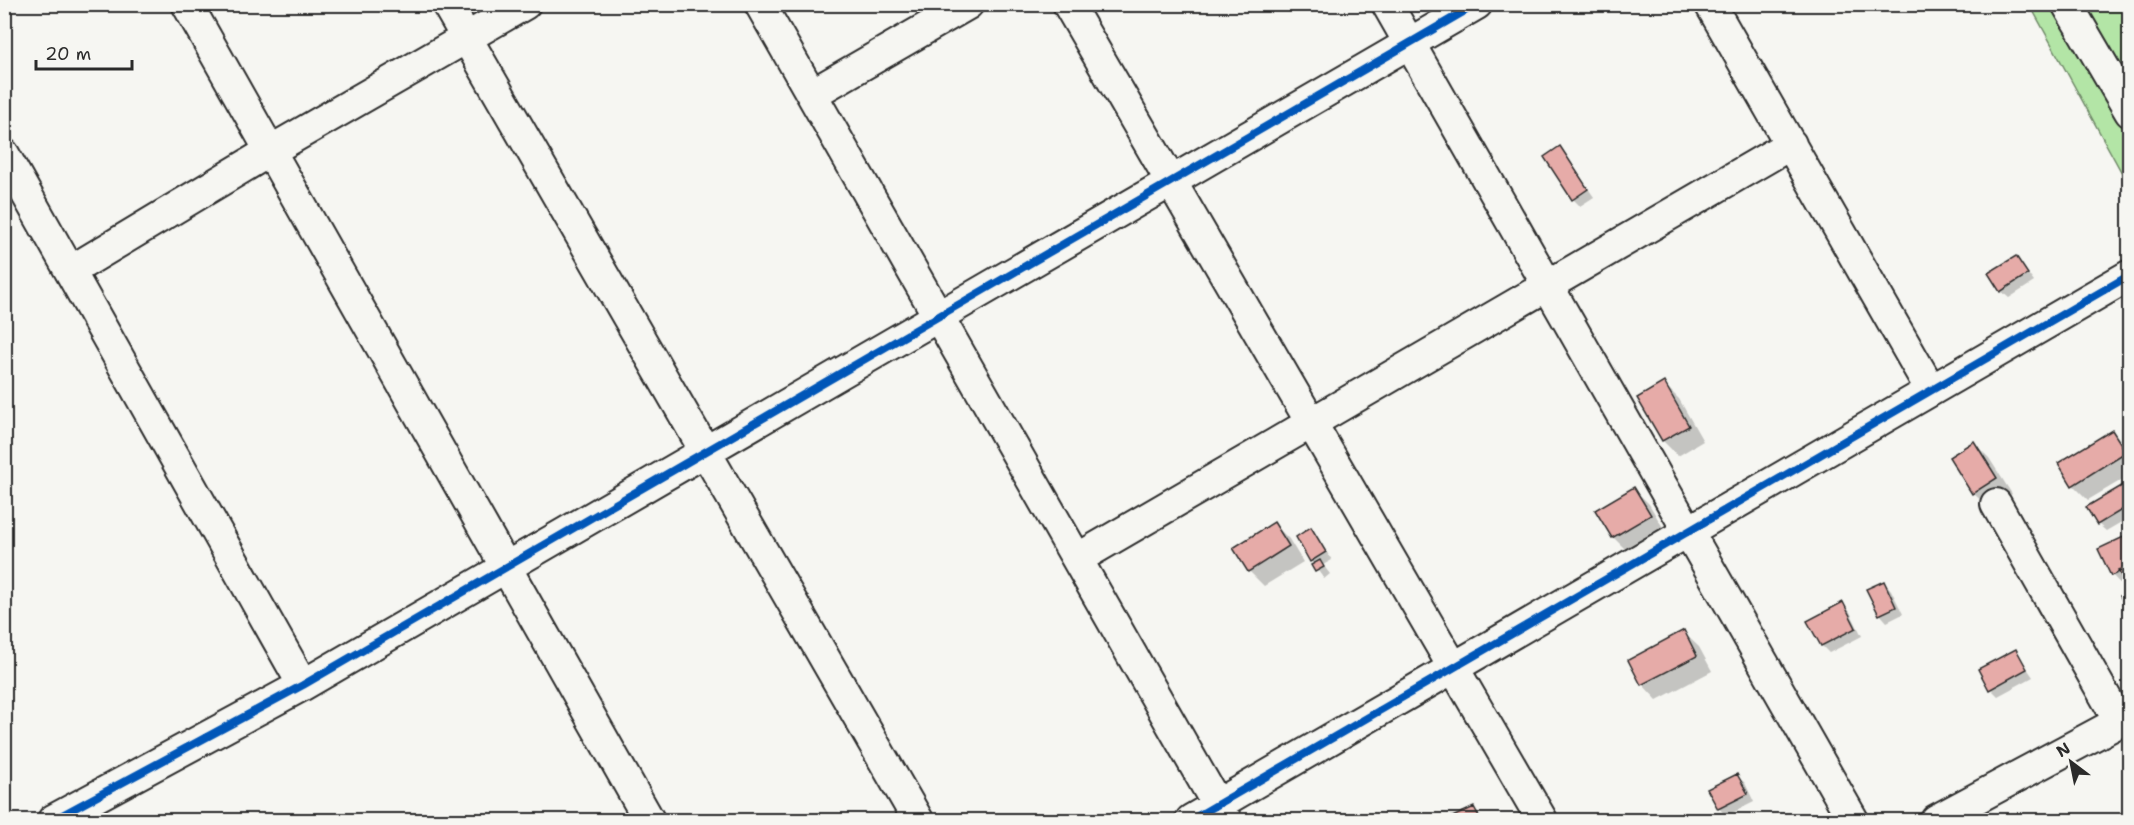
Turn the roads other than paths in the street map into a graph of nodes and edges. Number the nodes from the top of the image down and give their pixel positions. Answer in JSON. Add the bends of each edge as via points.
{"nodes":[{"id":1,"x":188,"y":4,"type":"edge"},
{"id":2,"x":447,"y":4,"type":"edge"},
{"id":3,"x":525,"y":4,"type":"edge"},
{"id":4,"x":760,"y":4,"type":"edge"},
{"id":5,"x":968,"y":4,"type":"edge"},
{"id":6,"x":1068,"y":4,"type":"edge"},
{"id":7,"x":1387,"y":4,"type":"edge"},
{"id":8,"x":1477,"y":4,"type":"edge"},
{"id":9,"x":1710,"y":4,"type":"edge"},
{"id":10,"x":2067,"y":4,"type":"edge"},
{"id":11,"x":465,"y":39,"type":"junction"},
{"id":12,"x":1410,"y":44,"type":"junction"},
{"id":13,"x":812,"y":94,"type":"junction"},
{"id":14,"x":2130,"y":112,"type":"edge"},
{"id":15,"x":1791,"y":144,"type":"junction"},
{"id":16,"x":270,"y":151,"type":"junction"},
{"id":17,"x":4,"y":154,"type":"edge"},
{"id":18,"x":1171,"y":182,"type":"junction"},
{"id":19,"x":72,"y":270,"type":"junction"},
{"id":20,"x":2130,"y":275,"type":"edge"},
{"id":21,"x":1548,"y":285,"type":"junction"},
{"id":22,"x":939,"y":316,"type":"junction"},
{"id":23,"x":1931,"y":390,"type":"junction"},
{"id":24,"x":1311,"y":422,"type":"junction"},
{"id":25,"x":705,"y":452,"type":"junction"},
{"id":26,"x":1996,"y":504,"type":"dead end"},
{"id":27,"x":1688,"y":532,"type":"junction"},
{"id":28,"x":1077,"y":559,"type":"junction"},
{"id":29,"x":506,"y":568,"type":"junction"},
{"id":30,"x":1454,"y":668,"type":"junction"},
{"id":31,"x":303,"y":685,"type":"junction"},
{"id":32,"x":2124,"y":719,"type":"edge"},
{"id":33,"x":1222,"y":813,"type":"edge"},
{"id":34,"x":53,"y":820,"type":"edge"},
{"id":35,"x":650,"y":820,"type":"edge"},
{"id":36,"x":918,"y":820,"type":"edge"},
{"id":37,"x":1191,"y":820,"type":"edge"},
{"id":38,"x":1542,"y":820,"type":"edge"},
{"id":39,"x":1853,"y":820,"type":"edge"},
{"id":40,"x":1936,"y":820,"type":"edge"}],
"edges":[{"from":1,"to":16,"type":"street"},
{"from":2,"to":11,"type":"street"},
{"from":3,"to":11,"type":"street"},
{"from":4,"to":13,"type":"street"},
{"from":5,"to":13,"type":"street"},
{"from":6,"to":18,"type":"street"},
{"from":7,"to":12,"type":"street"},
{"from":8,"to":12,"type":"street"},
{"from":9,"to":15,"type":"street"},
{"from":10,"to":14,"type":"street"},
{"from":11,"to":16,"type":"street"},
{"from":11,"to":25,"type":"street"},
{"from":12,"to":18,"type":"street"},
{"from":12,"to":21,"type":"street"},
{"from":13,"to":22,"type":"street"},
{"from":15,"to":21,"type":"street"},
{"from":15,"to":23,"type":"street"},
{"from":16,"to":19,"type":"street"},
{"from":16,"to":29,"type":"street"},
{"from":17,"to":19,"type":"street"},
{"from":18,"to":22,"type":"street"},
{"from":18,"to":24,"type":"street"},
{"from":19,"to":31,"type":"street"},
{"from":20,"to":23,"type":"street"},
{"from":21,"to":24,"type":"street"},
{"from":21,"to":27,"type":"street"},
{"from":22,"to":25,"type":"street"},
{"from":22,"to":28,"type":"street"},
{"from":23,"to":27,"type":"street"},
{"from":24,"to":28,"type":"street"},
{"from":24,"to":30,"type":"street"},
{"from":25,"to":29,"type":"street"},
{"from":25,"to":36,"type":"street"},
{"from":26,"to":32,"type":"street"},
{"from":27,"to":30,"type":"street"},
{"from":27,"to":39,"type":"street"},
{"from":28,"to":33,"type":"street"},
{"from":29,"to":31,"type":"street"},
{"from":29,"to":35,"type":"street"},
{"from":30,"to":33,"type":"street"},
{"from":30,"to":38,"type":"street"},
{"from":31,"to":34,"type":"street"},
{"from":32,"to":40,"type":"street"},
{"from":33,"to":37,"type":"street"}]}
